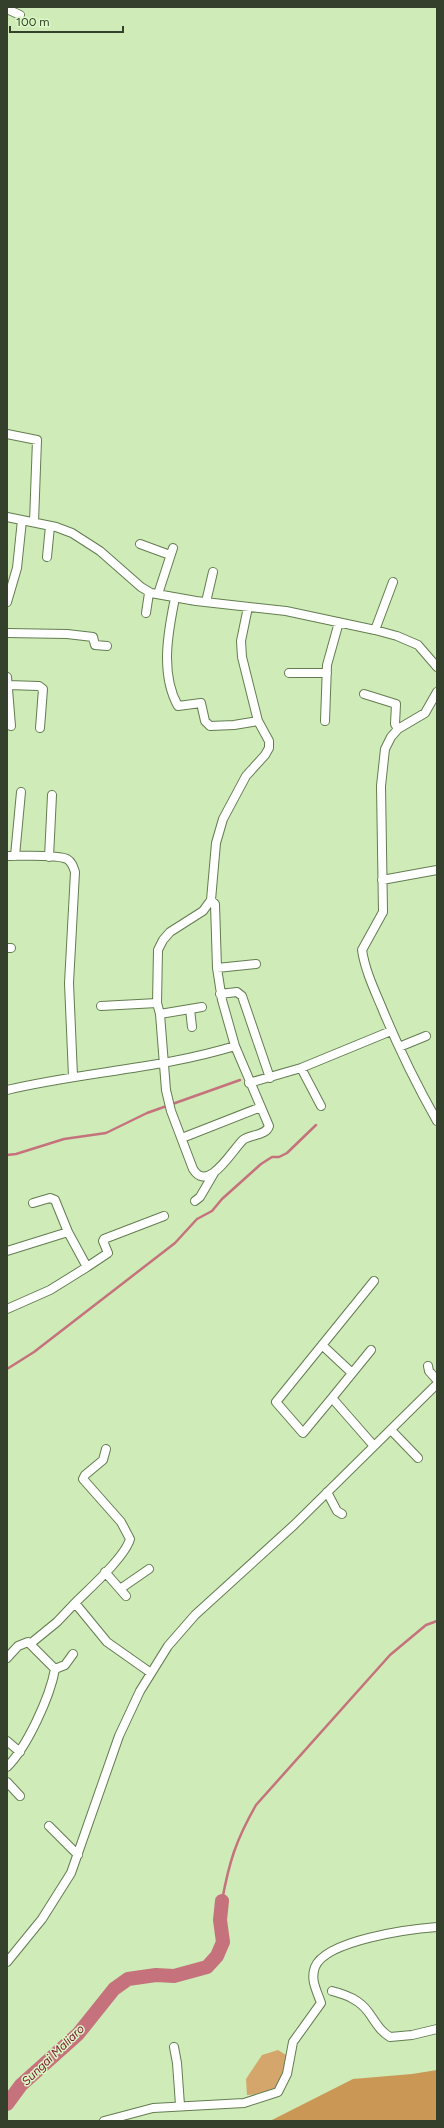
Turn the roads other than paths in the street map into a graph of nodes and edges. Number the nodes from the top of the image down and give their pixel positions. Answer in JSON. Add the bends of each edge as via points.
{"nodes":[{"id":1,"x":7,"y":9,"type":"edge"},
{"id":2,"x":20,"y":14,"type":"dead end"},
{"id":3,"x":7,"y":434,"type":"edge"},
{"id":4,"x":7,"y":517,"type":"edge"},
{"id":5,"x":22,"y":520,"type":"junction"},
{"id":6,"x":34,"y":522,"type":"junction"},
{"id":7,"x":50,"y":526,"type":"junction"},
{"id":8,"x":140,"y":544,"type":"dead end"},
{"id":9,"x":47,"y":557,"type":"dead end"},
{"id":10,"x":213,"y":572,"type":"dead end"},
{"id":11,"x":393,"y":582,"type":"dead end"},
{"id":12,"x":8,"y":593,"type":"edge"},
{"id":13,"x":153,"y":593,"type":"junction"},
{"id":14,"x":175,"y":598,"type":"junction"},
{"id":15,"x":7,"y":602,"type":"edge"},
{"id":16,"x":206,"y":602,"type":"junction"},
{"id":17,"x":248,"y":607,"type":"junction"},
{"id":18,"x":146,"y":613,"type":"dead end"},
{"id":19,"x":339,"y":622,"type":"junction"},
{"id":20,"x":375,"y":630,"type":"junction"},
{"id":21,"x":7,"y":633,"type":"edge"},
{"id":22,"x":107,"y":646,"type":"dead end"},
{"id":23,"x":437,"y":667,"type":"edge"},
{"id":24,"x":289,"y":672,"type":"dead end"},
{"id":25,"x":327,"y":672,"type":"junction"},
{"id":26,"x":7,"y":677,"type":"edge"},
{"id":27,"x":7,"y":685,"type":"edge"},
{"id":28,"x":437,"y":692,"type":"edge"},
{"id":29,"x":364,"y":694,"type":"dead end"},
{"id":30,"x":258,"y":720,"type":"junction"},
{"id":31,"x":325,"y":720,"type":"dead end"},
{"id":32,"x":11,"y":726,"type":"dead end"},
{"id":33,"x":40,"y":728,"type":"dead end"},
{"id":34,"x":398,"y":728,"type":"junction"},
{"id":35,"x":22,"y":792,"type":"dead end"},
{"id":36,"x":52,"y":795,"type":"dead end"},
{"id":37,"x":11,"y":856,"type":"edge"},
{"id":38,"x":49,"y":857,"type":"junction"},
{"id":39,"x":437,"y":871,"type":"edge"},
{"id":40,"x":382,"y":880,"type":"junction"},
{"id":41,"x":211,"y":900,"type":"junction"},
{"id":42,"x":256,"y":964,"type":"dead end"},
{"id":43,"x":217,"y":968,"type":"junction"},
{"id":44,"x":220,"y":994,"type":"junction"},
{"id":45,"x":157,"y":1003,"type":"junction"},
{"id":46,"x":101,"y":1006,"type":"dead end"},
{"id":47,"x":202,"y":1007,"type":"dead end"},
{"id":48,"x":190,"y":1009,"type":"junction"},
{"id":49,"x":160,"y":1014,"type":"junction"},
{"id":50,"x":192,"y":1027,"type":"dead end"},
{"id":51,"x":391,"y":1031,"type":"junction"},
{"id":52,"x":426,"y":1036,"type":"dead end"},
{"id":53,"x":234,"y":1046,"type":"junction"},
{"id":54,"x":399,"y":1047,"type":"junction"},
{"id":55,"x":163,"y":1064,"type":"junction"},
{"id":56,"x":301,"y":1068,"type":"junction"},
{"id":57,"x":73,"y":1076,"type":"junction"},
{"id":58,"x":270,"y":1078,"type":"junction"},
{"id":59,"x":249,"y":1083,"type":"junction"},
{"id":60,"x":7,"y":1090,"type":"edge"},
{"id":61,"x":321,"y":1106,"type":"dead end"},
{"id":62,"x":261,"y":1107,"type":"junction"},
{"id":63,"x":437,"y":1121,"type":"edge"},
{"id":64,"x":182,"y":1138,"type":"junction"},
{"id":65,"x":214,"y":1173,"type":"junction"},
{"id":66,"x":195,"y":1201,"type":"dead end"},
{"id":67,"x":33,"y":1203,"type":"dead end"},
{"id":68,"x":164,"y":1216,"type":"dead end"},
{"id":69,"x":68,"y":1232,"type":"junction"},
{"id":70,"x":7,"y":1251,"type":"edge"},
{"id":71,"x":87,"y":1267,"type":"junction"},
{"id":72,"x":374,"y":1281,"type":"dead end"},
{"id":73,"x":7,"y":1309,"type":"edge"},
{"id":74,"x":322,"y":1345,"type":"junction"},
{"id":75,"x":371,"y":1350,"type":"dead end"},
{"id":76,"x":428,"y":1366,"type":"dead end"},
{"id":77,"x":352,"y":1373,"type":"junction"},
{"id":78,"x":437,"y":1380,"type":"edge"},
{"id":79,"x":437,"y":1384,"type":"edge"},
{"id":80,"x":332,"y":1398,"type":"junction"},
{"id":81,"x":391,"y":1430,"type":"junction"},
{"id":82,"x":374,"y":1446,"type":"junction"},
{"id":83,"x":106,"y":1449,"type":"dead end"},
{"id":84,"x":418,"y":1458,"type":"dead end"},
{"id":85,"x":327,"y":1492,"type":"junction"},
{"id":86,"x":342,"y":1514,"type":"dead end"},
{"id":87,"x":149,"y":1569,"type":"dead end"},
{"id":88,"x":105,"y":1572,"type":"junction"},
{"id":89,"x":120,"y":1589,"type":"junction"},
{"id":90,"x":126,"y":1596,"type":"dead end"},
{"id":91,"x":74,"y":1603,"type":"junction"},
{"id":92,"x":30,"y":1644,"type":"junction"},
{"id":93,"x":73,"y":1654,"type":"dead end"},
{"id":94,"x":7,"y":1658,"type":"edge"},
{"id":95,"x":55,"y":1669,"type":"junction"},
{"id":96,"x":151,"y":1673,"type":"junction"},
{"id":97,"x":7,"y":1741,"type":"edge"},
{"id":98,"x":20,"y":1752,"type":"junction"},
{"id":99,"x":7,"y":1767,"type":"edge"},
{"id":100,"x":7,"y":1782,"type":"edge"},
{"id":101,"x":20,"y":1796,"type":"dead end"},
{"id":102,"x":49,"y":1826,"type":"dead end"},
{"id":103,"x":78,"y":1855,"type":"junction"},
{"id":104,"x":437,"y":1927,"type":"edge"},
{"id":105,"x":7,"y":1962,"type":"edge"},
{"id":106,"x":332,"y":1991,"type":"dead end"},
{"id":107,"x":437,"y":2029,"type":"edge"},
{"id":108,"x":174,"y":2047,"type":"dead end"},
{"id":109,"x":180,"y":2105,"type":"junction"},
{"id":110,"x":133,"y":2117,"type":"edge"},
{"id":111,"x":104,"y":2121,"type":"edge"}],
"edges":[{"from":1,"to":2,"type":"street"},
{"from":3,"to":6,"type":"street","via":[[37,440]]},
{"from":4,"to":5,"type":"street"},
{"from":5,"to":6,"type":"street"},
{"from":5,"to":12,"type":"street","via":[[17,568]]},
{"from":6,"to":7,"type":"street"},
{"from":7,"to":9,"type":"street"},
{"from":7,"to":13,"type":"street","via":[[65,530],[97,549]]},
{"from":8,"to":13,"type":"street","via":[[171,552]]},
{"from":10,"to":16,"type":"street"},
{"from":11,"to":20,"type":"street"},
{"from":12,"to":15,"type":"street"},
{"from":13,"to":14,"type":"street"},
{"from":13,"to":18,"type":"street"},
{"from":14,"to":16,"type":"street"},
{"from":14,"to":30,"type":"street","via":[[167,662],[169,685],[178,706],[201,703],[205,721],[210,726]]},
{"from":16,"to":17,"type":"street"},
{"from":17,"to":19,"type":"street","via":[[286,611]]},
{"from":17,"to":30,"type":"street","via":[[241,652]]},
{"from":19,"to":20,"type":"street"},
{"from":19,"to":25,"type":"street","via":[[328,659]]},
{"from":20,"to":23,"type":"street","via":[[418,645]]},
{"from":21,"to":22,"type":"street","via":[[93,637],[95,645]]},
{"from":24,"to":25,"type":"street"},
{"from":25,"to":31,"type":"street"},
{"from":26,"to":27,"type":"street"},
{"from":27,"to":32,"type":"street"},
{"from":27,"to":33,"type":"street","via":[[39,686],[43,690]]},
{"from":28,"to":34,"type":"street","via":[[425,713]]},
{"from":29,"to":34,"type":"street","via":[[396,704],[395,724]]},
{"from":30,"to":41,"type":"street","via":[[269,741],[269,748],[266,755],[246,776],[223,819],[216,843]]},
{"from":34,"to":40,"type":"street","via":[[387,744],[382,765]]},
{"from":35,"to":37,"type":"street"},
{"from":36,"to":38,"type":"street"},
{"from":37,"to":38,"type":"street"},
{"from":38,"to":57,"type":"street","via":[[66,858],[75,872],[69,998]]},
{"from":39,"to":40,"type":"street"},
{"from":40,"to":51,"type":"street","via":[[383,912],[362,950],[370,982]]},
{"from":41,"to":43,"type":"street","via":[[216,904]]},
{"from":41,"to":45,"type":"street","via":[[203,911],[177,926],[163,940],[158,950]]},
{"from":42,"to":43,"type":"street"},
{"from":43,"to":44,"type":"street"},
{"from":44,"to":53,"type":"street"},
{"from":44,"to":58,"type":"street","via":[[237,992],[242,996]]},
{"from":45,"to":46,"type":"street"},
{"from":45,"to":49,"type":"street"},
{"from":47,"to":48,"type":"street"},
{"from":48,"to":49,"type":"street"},
{"from":48,"to":50,"type":"street"},
{"from":49,"to":55,"type":"street"},
{"from":51,"to":54,"type":"street"},
{"from":51,"to":56,"type":"street"},
{"from":52,"to":54,"type":"street"},
{"from":53,"to":55,"type":"street","via":[[199,1057]]},
{"from":53,"to":59,"type":"street"},
{"from":54,"to":63,"type":"street"},
{"from":55,"to":57,"type":"street"},
{"from":55,"to":64,"type":"street","via":[[168,1100]]},
{"from":56,"to":58,"type":"street"},
{"from":56,"to":61,"type":"street"},
{"from":57,"to":60,"type":"street"},
{"from":58,"to":59,"type":"street"},
{"from":59,"to":62,"type":"street"},
{"from":62,"to":64,"type":"street"},
{"from":62,"to":65,"type":"street","via":[[269,1123],[268,1129],[242,1141]]},
{"from":64,"to":65,"type":"street","via":[[196,1174],[208,1176]]},
{"from":65,"to":66,"type":"street"},
{"from":67,"to":69,"type":"street","via":[[50,1198],[55,1200]]},
{"from":68,"to":71,"type":"street","via":[[104,1238],[108,1253]]},
{"from":69,"to":70,"type":"street"},
{"from":69,"to":71,"type":"street"},
{"from":71,"to":73,"type":"street","via":[[50,1290]]},
{"from":72,"to":74,"type":"street"},
{"from":74,"to":77,"type":"street"},
{"from":74,"to":80,"type":"street","via":[[276,1402],[303,1433]]},
{"from":75,"to":77,"type":"street"},
{"from":76,"to":78,"type":"street"},
{"from":77,"to":80,"type":"street"},
{"from":79,"to":81,"type":"street"},
{"from":80,"to":82,"type":"street"},
{"from":81,"to":82,"type":"street"},
{"from":81,"to":84,"type":"street"},
{"from":82,"to":85,"type":"street"},
{"from":83,"to":88,"type":"street","via":[[103,1460],[83,1479],[121,1522],[130,1539]]},
{"from":85,"to":86,"type":"street","via":[[337,1511]]},
{"from":85,"to":96,"type":"street","via":[[195,1615],[168,1646]]},
{"from":87,"to":89,"type":"street"},
{"from":88,"to":89,"type":"street"},
{"from":88,"to":91,"type":"street"},
{"from":89,"to":90,"type":"street"},
{"from":91,"to":92,"type":"street","via":[[57,1622]]},
{"from":91,"to":96,"type":"street","via":[[107,1642]]},
{"from":92,"to":94,"type":"street","via":[[23,1642]]},
{"from":92,"to":95,"type":"street"},
{"from":93,"to":95,"type":"street","via":[[65,1665]]},
{"from":95,"to":98,"type":"street","via":[[37,1719]]},
{"from":96,"to":103,"type":"street","via":[[118,1736]]},
{"from":97,"to":98,"type":"street"},
{"from":98,"to":99,"type":"street"},
{"from":100,"to":101,"type":"street"},
{"from":102,"to":103,"type":"street"},
{"from":103,"to":105,"type":"street","via":[[71,1873],[42,1919]]},
{"from":104,"to":109,"type":"street","via":[[407,1930],[353,1943],[329,1952],[315,1966],[313,1980],[321,2003],[292,2042],[287,2074],[278,2092],[244,2103]]},
{"from":106,"to":107,"type":"street","via":[[352,1997],[362,2005],[377,2026],[390,2036],[412,2035]]},
{"from":108,"to":109,"type":"street"},
{"from":109,"to":110,"type":"street","via":[[153,2108]]},
{"from":110,"to":111,"type":"street"}]}
